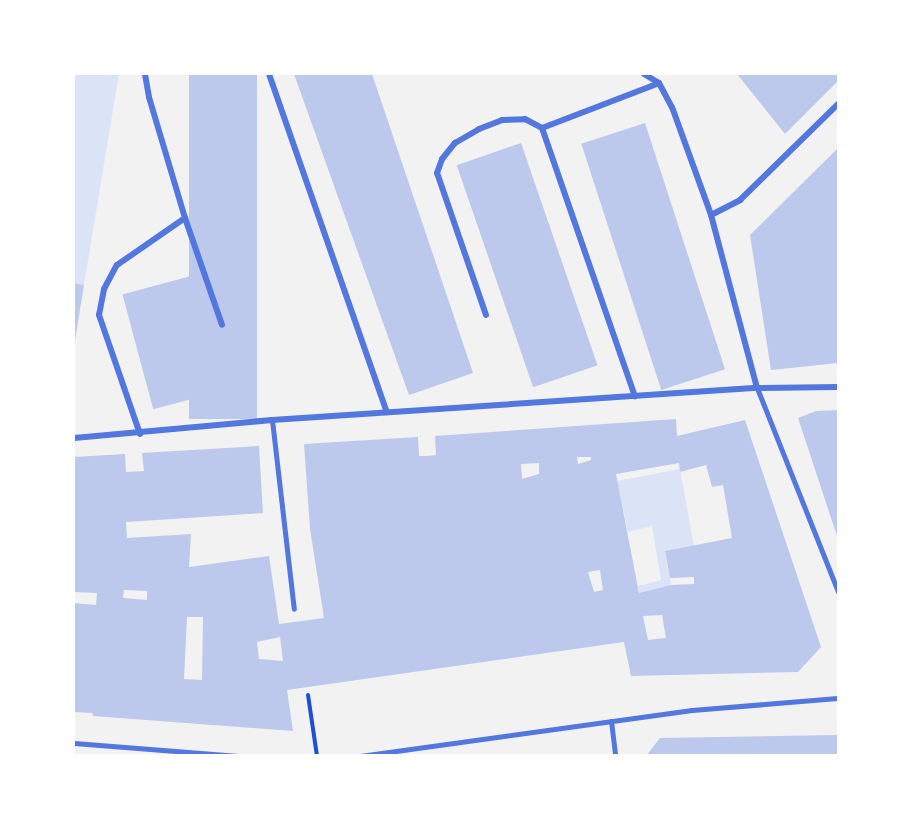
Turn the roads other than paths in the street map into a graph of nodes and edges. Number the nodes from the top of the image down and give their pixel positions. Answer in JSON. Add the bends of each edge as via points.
{"nodes":[{"id":1,"x":145,"y":74,"type":"edge"},
{"id":2,"x":269,"y":74,"type":"edge"},
{"id":3,"x":644,"y":74,"type":"edge"},
{"id":4,"x":659,"y":83,"type":"junction"},
{"id":5,"x":838,"y":104,"type":"edge"},
{"id":6,"x":543,"y":128,"type":"junction"},
{"id":7,"x":711,"y":215,"type":"junction"},
{"id":8,"x":185,"y":219,"type":"junction"},
{"id":9,"x":486,"y":315,"type":"dead end"},
{"id":10,"x":222,"y":325,"type":"dead end"},
{"id":11,"x":838,"y":387,"type":"edge"},
{"id":12,"x":757,"y":388,"type":"junction"},
{"id":13,"x":635,"y":396,"type":"junction"},
{"id":14,"x":387,"y":412,"type":"junction"},
{"id":15,"x":272,"y":420,"type":"junction"},
{"id":16,"x":140,"y":434,"type":"junction"},
{"id":17,"x":74,"y":438,"type":"edge"},
{"id":18,"x":838,"y":592,"type":"edge"},
{"id":19,"x":294,"y":609,"type":"dead end"},
{"id":20,"x":838,"y":698,"type":"edge"},
{"id":21,"x":611,"y":721,"type":"junction"},
{"id":22,"x":74,"y":743,"type":"edge"},
{"id":23,"x":238,"y":756,"type":"edge"},
{"id":24,"x":360,"y":756,"type":"edge"},
{"id":25,"x":615,"y":756,"type":"edge"}],
"edges":[{"from":1,"to":8,"type":"street"},
{"from":2,"to":14,"type":"street"},
{"from":3,"to":4,"type":"street"},
{"from":4,"to":6,"type":"street"},
{"from":4,"to":7,"type":"street","via":[[672,107]]},
{"from":5,"to":7,"type":"street","via":[[740,200]]},
{"from":6,"to":9,"type":"street","via":[[525,118],[502,120],[455,143],[442,159],[438,173]]},
{"from":6,"to":13,"type":"street"},
{"from":7,"to":12,"type":"street"},
{"from":8,"to":10,"type":"street"},
{"from":8,"to":16,"type":"street","via":[[117,265],[104,289],[99,315]]},
{"from":11,"to":12,"type":"street"},
{"from":12,"to":13,"type":"street"},
{"from":12,"to":18,"type":"street"},
{"from":13,"to":14,"type":"street"},
{"from":14,"to":15,"type":"street"},
{"from":15,"to":16,"type":"street"},
{"from":15,"to":19,"type":"street"},
{"from":16,"to":17,"type":"street"},
{"from":20,"to":21,"type":"street"},
{"from":21,"to":24,"type":"street"},
{"from":21,"to":25,"type":"street"},
{"from":22,"to":23,"type":"street"}]}
